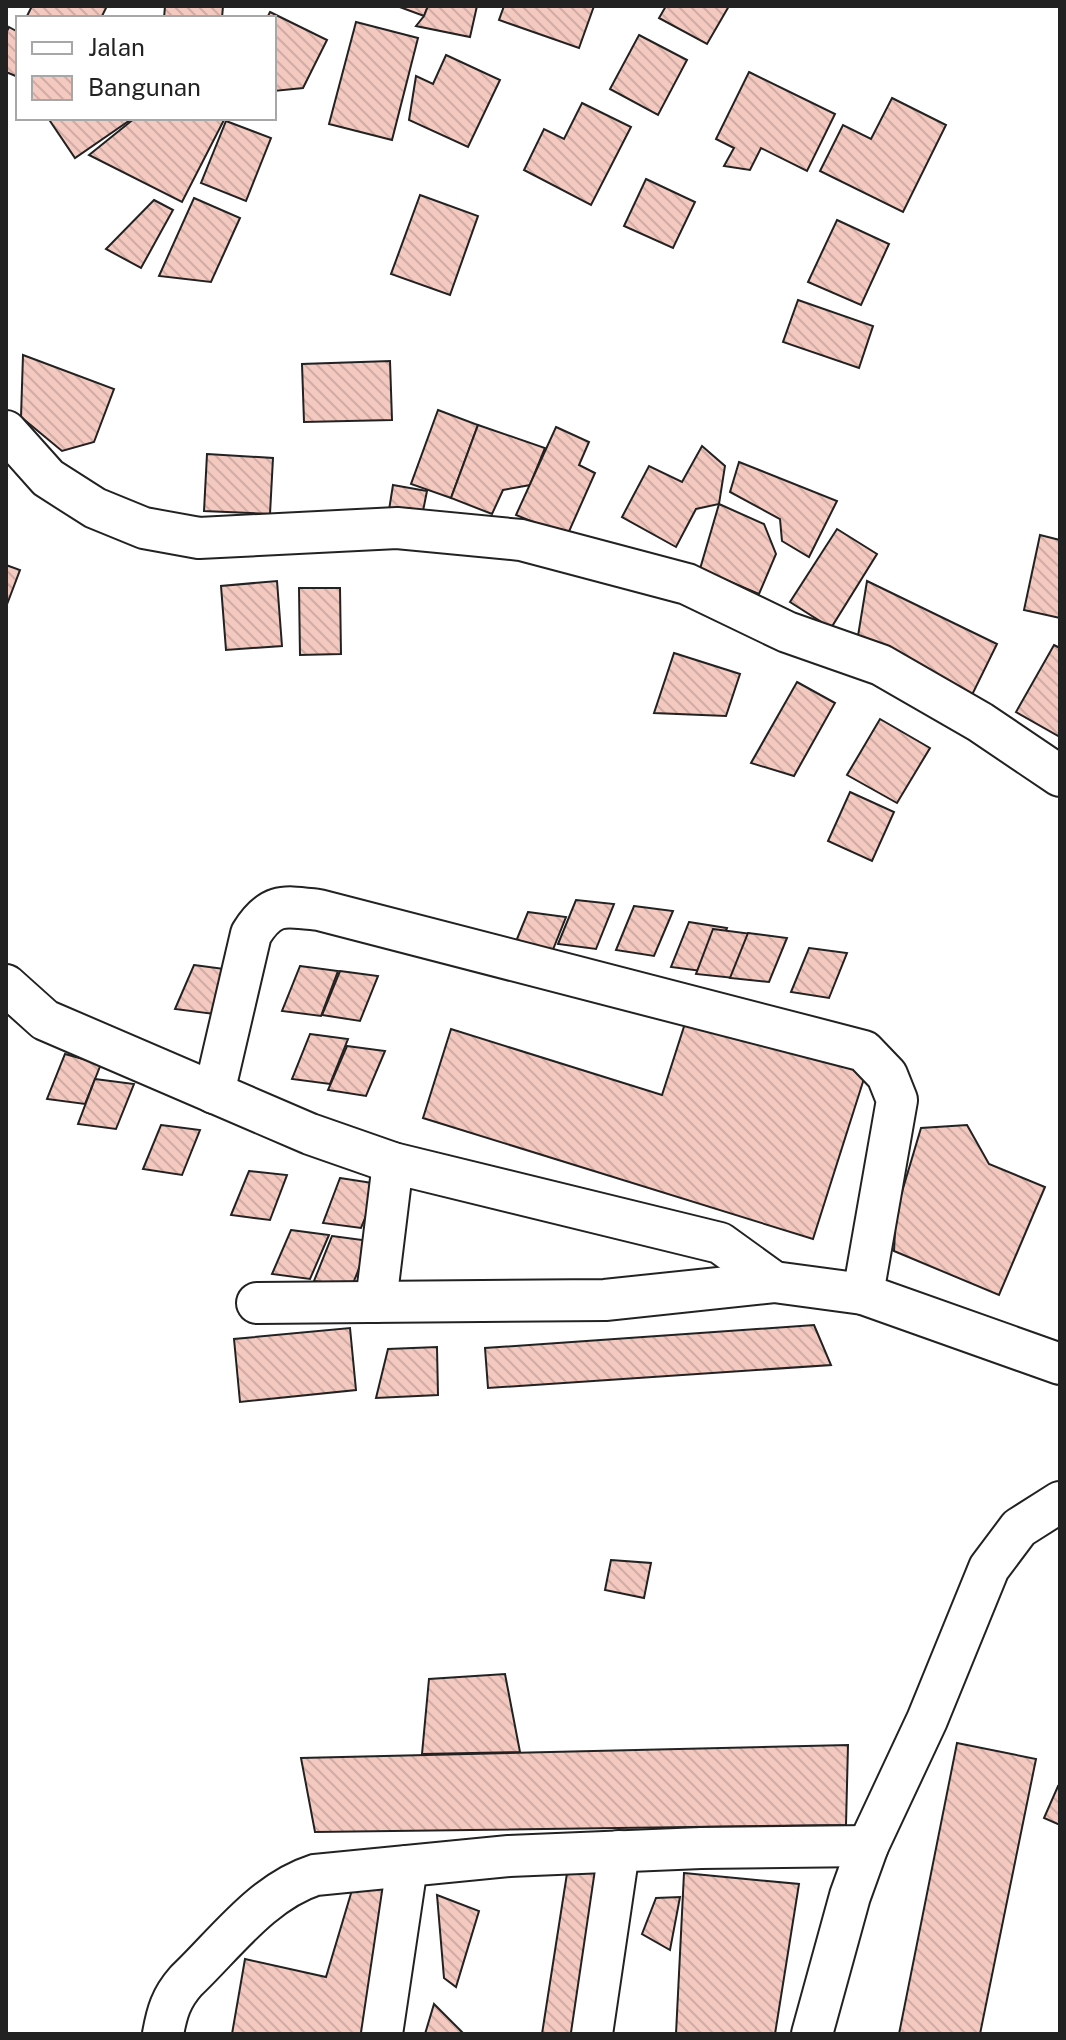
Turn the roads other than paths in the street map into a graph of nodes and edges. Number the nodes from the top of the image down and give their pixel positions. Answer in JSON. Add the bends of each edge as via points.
{"nodes":[{"id":1,"x":6,"y":431,"type":"edge"},
{"id":2,"x":1060,"y":776,"type":"edge"},
{"id":3,"x":6,"y":985,"type":"edge"},
{"id":4,"x":214,"y":1093,"type":"junction"},
{"id":5,"x":393,"y":1163,"type":"junction"},
{"id":6,"x":774,"y":1282,"type":"junction"},
{"id":7,"x":863,"y":1294,"type":"junction"},
{"id":8,"x":376,"y":1302,"type":"junction"},
{"id":9,"x":257,"y":1303,"type":"dead end"},
{"id":10,"x":1060,"y":1364,"type":"edge"},
{"id":11,"x":1060,"y":1502,"type":"edge"},
{"id":12,"x":868,"y":1846,"type":"junction"},
{"id":13,"x":619,"y":1851,"type":"junction"},
{"id":14,"x":407,"y":1866,"type":"junction"},
{"id":15,"x":163,"y":2034,"type":"edge"},
{"id":16,"x":382,"y":2034,"type":"edge"},
{"id":17,"x":592,"y":2034,"type":"edge"},
{"id":18,"x":812,"y":2034,"type":"edge"}],
"edges":[{"from":1,"to":2,"type":"street","via":[[48,478],[95,508],[144,528],[199,538],[397,528],[521,540],[687,584],[787,632],[881,665]]},
{"from":3,"to":4,"type":"street","via":[[45,1020]]},
{"from":4,"to":5,"type":"street"},
{"from":4,"to":7,"type":"street","via":[[251,934],[262,917],[289,907],[319,910],[864,1051],[887,1075],[897,1100]]},
{"from":5,"to":6,"type":"street","via":[[720,1243]]},
{"from":5,"to":8,"type":"street"},
{"from":6,"to":7,"type":"street"},
{"from":6,"to":8,"type":"street","via":[[605,1300]]},
{"from":7,"to":10,"type":"street"},
{"from":8,"to":9,"type":"street"},
{"from":11,"to":12,"type":"street","via":[[1019,1528],[994,1559]]},
{"from":12,"to":13,"type":"street"},
{"from":12,"to":18,"type":"street"},
{"from":13,"to":14,"type":"street"},
{"from":13,"to":17,"type":"street"},
{"from":14,"to":15,"type":"street","via":[[315,1875],[286,1887],[174,1995]]},
{"from":14,"to":16,"type":"street"}]}
